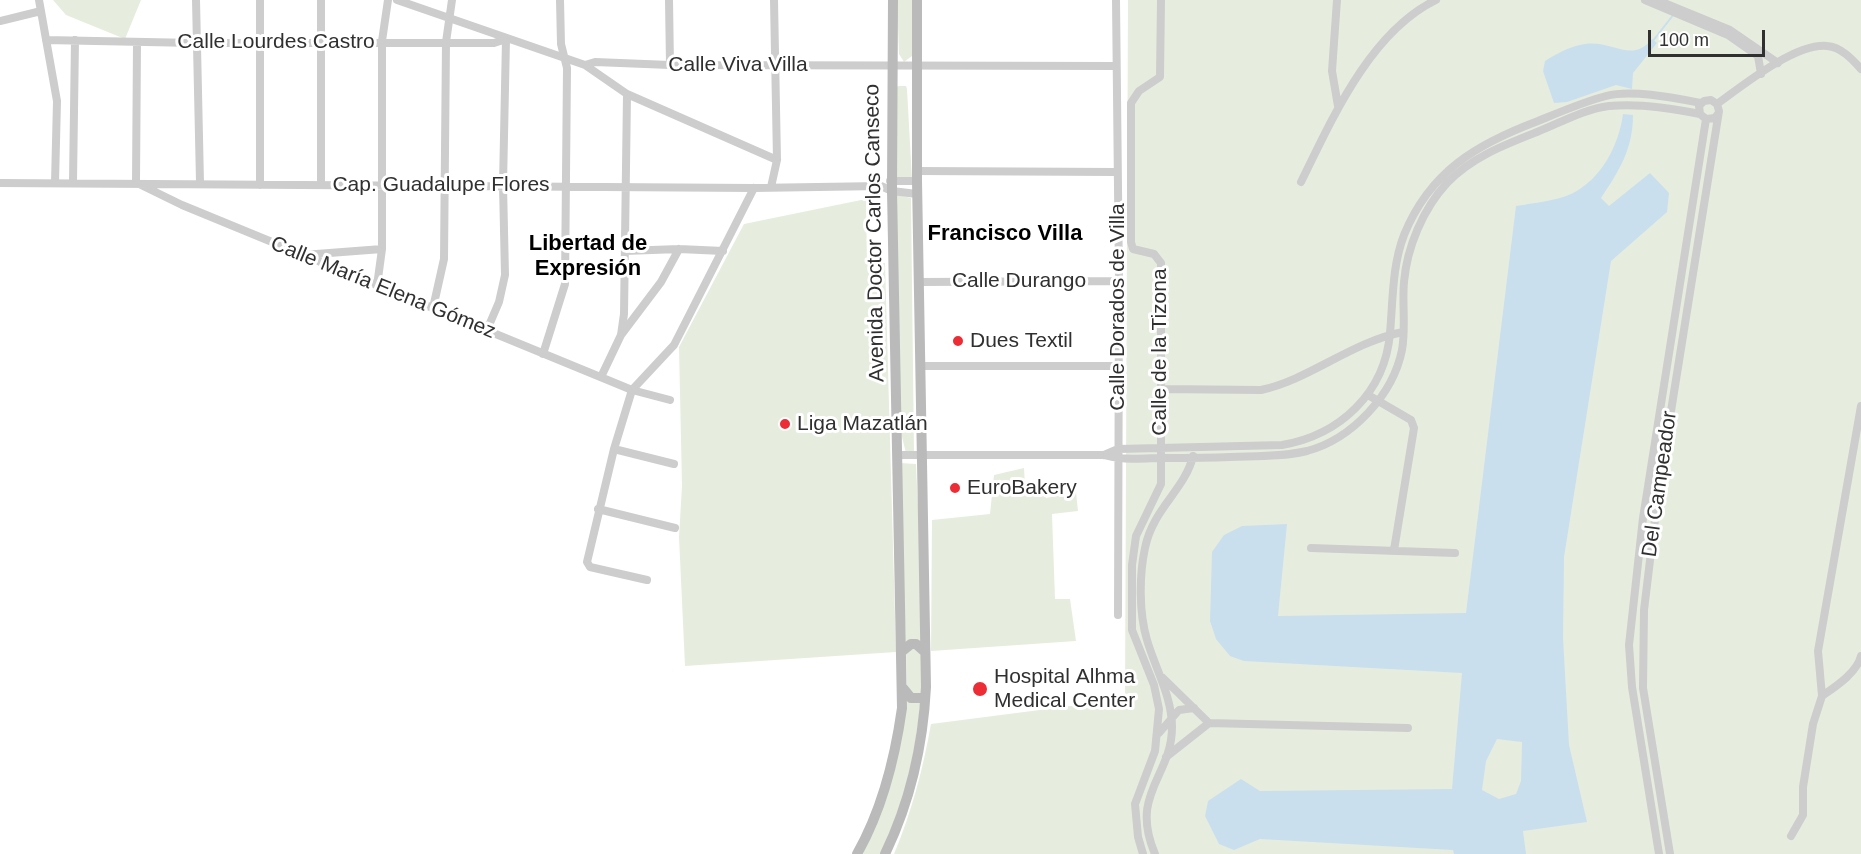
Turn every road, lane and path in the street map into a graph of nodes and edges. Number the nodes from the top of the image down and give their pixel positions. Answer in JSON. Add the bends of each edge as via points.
{"nodes":[{"id":1,"x":39,"y":0,"type":"edge"},
{"id":2,"x":196,"y":0,"type":"edge"},
{"id":3,"x":260,"y":0,"type":"edge"},
{"id":4,"x":321,"y":0,"type":"edge"},
{"id":5,"x":388,"y":0,"type":"edge"},
{"id":6,"x":397,"y":0,"type":"edge"},
{"id":7,"x":452,"y":0,"type":"edge"},
{"id":8,"x":560,"y":0,"type":"edge"},
{"id":9,"x":669,"y":0,"type":"edge"},
{"id":10,"x":774,"y":0,"type":"edge"},
{"id":11,"x":893,"y":0,"type":"edge"},
{"id":12,"x":917,"y":0,"type":"edge"},
{"id":13,"x":1116,"y":0,"type":"edge"},
{"id":14,"x":1161,"y":0,"type":"edge"},
{"id":15,"x":1337,"y":0,"type":"edge"},
{"id":16,"x":1436,"y":0,"type":"edge"},
{"id":17,"x":1645,"y":0,"type":"edge"},
{"id":18,"x":1657,"y":0,"type":"edge"},
{"id":19,"x":1667,"y":7,"type":"junction"},
{"id":20,"x":41,"y":11,"type":"junction"},
{"id":21,"x":1679,"y":11,"type":"junction"},
{"id":22,"x":451,"y":20,"type":"junction"},
{"id":23,"x":0,"y":21,"type":"edge"},
{"id":24,"x":506,"y":39,"type":"junction"},
{"id":25,"x":46,"y":40,"type":"junction"},
{"id":26,"x":75,"y":40,"type":"junction"},
{"id":27,"x":382,"y":41,"type":"junction"},
{"id":28,"x":446,"y":42,"type":"junction"},
{"id":29,"x":137,"y":43,"type":"junction"},
{"id":30,"x":259,"y":43,"type":"junction"},
{"id":31,"x":319,"y":43,"type":"junction"},
{"id":32,"x":195,"y":44,"type":"junction"},
{"id":33,"x":564,"y":58,"type":"junction"},
{"id":34,"x":1778,"y":63,"type":"junction"},
{"id":35,"x":585,"y":65,"type":"junction"},
{"id":36,"x":670,"y":65,"type":"junction"},
{"id":37,"x":775,"y":65,"type":"junction"},
{"id":38,"x":892,"y":66,"type":"junction"},
{"id":39,"x":916,"y":66,"type":"junction"},
{"id":40,"x":1116,"y":66,"type":"junction"},
{"id":41,"x":1861,"y":69,"type":"edge"},
{"id":42,"x":1761,"y":74,"type":"junction"},
{"id":43,"x":627,"y":94,"type":"junction"},
{"id":44,"x":1701,"y":103,"type":"junction"},
{"id":45,"x":1717,"y":104,"type":"junction"},
{"id":46,"x":1338,"y":106,"type":"junction"},
{"id":47,"x":1718,"y":114,"type":"junction"},
{"id":48,"x":1703,"y":116,"type":"junction"},
{"id":49,"x":777,"y":160,"type":"junction"},
{"id":50,"x":1116,"y":172,"type":"junction"},
{"id":51,"x":917,"y":176,"type":"junction"},
{"id":52,"x":892,"y":179,"type":"junction"},
{"id":53,"x":73,"y":182,"type":"junction"},
{"id":54,"x":136,"y":182,"type":"junction"},
{"id":55,"x":200,"y":182,"type":"junction"},
{"id":56,"x":1301,"y":182,"type":"dead end"},
{"id":57,"x":0,"y":183,"type":"edge"},
{"id":58,"x":55,"y":183,"type":"junction"},
{"id":59,"x":260,"y":185,"type":"junction"},
{"id":60,"x":321,"y":185,"type":"junction"},
{"id":61,"x":443,"y":185,"type":"junction"},
{"id":62,"x":503,"y":185,"type":"junction"},
{"id":63,"x":565,"y":185,"type":"junction"},
{"id":64,"x":382,"y":186,"type":"junction"},
{"id":65,"x":624,"y":186,"type":"junction"},
{"id":66,"x":881,"y":186,"type":"junction"},
{"id":67,"x":771,"y":187,"type":"junction"},
{"id":68,"x":754,"y":188,"type":"junction"},
{"id":69,"x":892,"y":191,"type":"junction"},
{"id":70,"x":1434,"y":193,"type":"junction"},
{"id":71,"x":917,"y":194,"type":"junction"},
{"id":72,"x":382,"y":249,"type":"junction"},
{"id":73,"x":679,"y":249,"type":"junction"},
{"id":74,"x":1684,"y":250,"type":"junction"},
{"id":75,"x":626,"y":251,"type":"junction"},
{"id":76,"x":723,"y":251,"type":"junction"},
{"id":77,"x":1695,"y":252,"type":"junction"},
{"id":78,"x":302,"y":255,"type":"junction"},
{"id":79,"x":1119,"y":281,"type":"junction"},
{"id":80,"x":919,"y":282,"type":"junction"},
{"id":81,"x":377,"y":286,"type":"junction"},
{"id":82,"x":433,"y":308,"type":"junction"},
{"id":83,"x":487,"y":330,"type":"junction"},
{"id":84,"x":1403,"y":332,"type":"junction"},
{"id":85,"x":621,"y":334,"type":"junction"},
{"id":86,"x":1390,"y":335,"type":"junction"},
{"id":87,"x":543,"y":354,"type":"junction"},
{"id":88,"x":922,"y":366,"type":"junction"},
{"id":89,"x":1118,"y":366,"type":"junction"},
{"id":90,"x":1666,"y":367,"type":"junction"},
{"id":91,"x":1677,"y":369,"type":"junction"},
{"id":92,"x":601,"y":377,"type":"junction"},
{"id":93,"x":1162,"y":389,"type":"junction"},
{"id":94,"x":632,"y":390,"type":"junction"},
{"id":95,"x":1368,"y":395,"type":"junction"},
{"id":96,"x":670,"y":400,"type":"dead end"},
{"id":97,"x":1378,"y":402,"type":"junction"},
{"id":98,"x":1861,"y":406,"type":"edge"},
{"id":99,"x":1161,"y":447,"type":"junction"},
{"id":100,"x":1194,"y":447,"type":"junction"},
{"id":101,"x":614,"y":449,"type":"junction"},
{"id":102,"x":1118,"y":449,"type":"junction"},
{"id":103,"x":898,"y":455,"type":"junction"},
{"id":104,"x":1104,"y":455,"type":"junction"},
{"id":105,"x":923,"y":456,"type":"junction"},
{"id":106,"x":1161,"y":458,"type":"junction"},
{"id":107,"x":1192,"y":459,"type":"junction"},
{"id":108,"x":1118,"y":460,"type":"junction"},
{"id":109,"x":674,"y":464,"type":"dead end"},
{"id":110,"x":1648,"y":484,"type":"junction"},
{"id":111,"x":1659,"y":486,"type":"junction"},
{"id":112,"x":1158,"y":492,"type":"junction"},
{"id":113,"x":1170,"y":496,"type":"junction"},
{"id":114,"x":598,"y":509,"type":"junction"},
{"id":115,"x":675,"y":528,"type":"dead end"},
{"id":116,"x":1311,"y":548,"type":"dead end"},
{"id":117,"x":1394,"y":550,"type":"junction"},
{"id":118,"x":1455,"y":553,"type":"dead end"},
{"id":119,"x":647,"y":580,"type":"dead end"},
{"id":120,"x":1118,"y":615,"type":"dead end"},
{"id":121,"x":901,"y":652,"type":"junction"},
{"id":122,"x":925,"y":652,"type":"junction"},
{"id":123,"x":1861,"y":656,"type":"edge"},
{"id":124,"x":1161,"y":676,"type":"junction"},
{"id":125,"x":902,"y":686,"type":"junction"},
{"id":126,"x":1822,"y":696,"type":"junction"},
{"id":127,"x":925,"y":698,"type":"junction"},
{"id":128,"x":1194,"y":708,"type":"junction"},
{"id":129,"x":1159,"y":709,"type":"junction"},
{"id":130,"x":1169,"y":720,"type":"junction"},
{"id":131,"x":1209,"y":723,"type":"junction"},
{"id":132,"x":1408,"y":728,"type":"dead end"},
{"id":133,"x":1172,"y":730,"type":"junction"},
{"id":134,"x":1158,"y":733,"type":"junction"},
{"id":135,"x":1189,"y":739,"type":"junction"},
{"id":136,"x":1165,"y":758,"type":"junction"},
{"id":137,"x":1791,"y":836,"type":"dead end"},
{"id":138,"x":857,"y":854,"type":"edge"},
{"id":139,"x":885,"y":854,"type":"edge"},
{"id":140,"x":1143,"y":854,"type":"edge"},
{"id":141,"x":1155,"y":854,"type":"edge"},
{"id":142,"x":1659,"y":854,"type":"edge"},
{"id":143,"x":1671,"y":854,"type":"edge"}],
"edges":[{"from":1,"to":20,"type":"street"},
{"from":2,"to":32,"type":"street"},
{"from":3,"to":30,"type":"street"},
{"from":4,"to":31,"type":"street"},
{"from":5,"to":27,"type":"street"},
{"from":6,"to":22,"type":"street"},
{"from":7,"to":22,"type":"street"},
{"from":8,"to":33,"type":"street"},
{"from":9,"to":36,"type":"street"},
{"from":10,"to":37,"type":"street"},
{"from":11,"to":38,"type":"main road","name":"Avenida Doctor Carlos Canseco"},
{"from":12,"to":39,"type":"main road","name":"Avenida Doctor Carlos Canseco"},
{"from":13,"to":40,"type":"street","name":"Calle Dorados de Villa"},
{"from":14,"to":93,"type":"street","name":"Calle de la Tizona","via":[[1160,77],[1139,91],[1131,103],[1131,242],[1133,249],[1154,254],[1161,263]]},
{"from":15,"to":46,"type":"street","via":[[1332,71]]},
{"from":16,"to":46,"type":"street","via":[[1395,30]]},
{"from":17,"to":19,"type":"street"},
{"from":18,"to":19,"type":"street"},
{"from":19,"to":21,"type":"street"},
{"from":20,"to":23,"type":"street"},
{"from":20,"to":25,"type":"street"},
{"from":21,"to":34,"type":"street","via":[[1730,30]]},
{"from":21,"to":42,"type":"street","via":[[1746,47],[1761,61]]},
{"from":22,"to":24,"type":"street"},
{"from":22,"to":28,"type":"street"},
{"from":24,"to":28,"type":"street","name":"Calle Lourdes Castro","via":[[494,43]]},
{"from":24,"to":33,"type":"street"},
{"from":24,"to":62,"type":"street"},
{"from":25,"to":26,"type":"street","name":"Calle Lourdes Castro"},
{"from":25,"to":58,"type":"street","via":[[57,101]]},
{"from":26,"to":29,"type":"street","name":"Calle Lourdes Castro"},
{"from":26,"to":53,"type":"street"},
{"from":27,"to":28,"type":"street","name":"Calle Lourdes Castro"},
{"from":27,"to":31,"type":"street","name":"Calle Lourdes Castro"},
{"from":27,"to":64,"type":"street"},
{"from":28,"to":61,"type":"street"},
{"from":29,"to":32,"type":"street","name":"Calle Lourdes Castro"},
{"from":29,"to":54,"type":"street"},
{"from":30,"to":31,"type":"street","name":"Calle Lourdes Castro"},
{"from":30,"to":32,"type":"street","name":"Calle Lourdes Castro"},
{"from":30,"to":59,"type":"street"},
{"from":31,"to":60,"type":"street"},
{"from":32,"to":55,"type":"street"},
{"from":33,"to":35,"type":"street"},
{"from":33,"to":63,"type":"street"},
{"from":34,"to":41,"type":"street","via":[[1802,51],[1828,46],[1845,54]]},
{"from":34,"to":42,"type":"street"},
{"from":35,"to":36,"type":"street","name":"Calle Viva Villa"},
{"from":35,"to":43,"type":"street"},
{"from":36,"to":37,"type":"street","name":"Calle Viva Villa"},
{"from":37,"to":38,"type":"street","name":"Calle Viva Villa"},
{"from":37,"to":49,"type":"street"},
{"from":38,"to":39,"type":"street","name":"Calle Viva Villa"},
{"from":38,"to":52,"type":"main road","name":"Avenida Doctor Carlos Canseco"},
{"from":39,"to":40,"type":"street"},
{"from":39,"to":51,"type":"main road","name":"Avenida Doctor Carlos Canseco"},
{"from":40,"to":50,"type":"street","name":"Calle Dorados de Villa"},
{"from":42,"to":45,"type":"street"},
{"from":43,"to":49,"type":"street"},
{"from":43,"to":65,"type":"street"},
{"from":44,"to":45,"type":"street","via":[[1711,100]]},
{"from":44,"to":48,"type":"street","name":"Del Campeador"},
{"from":44,"to":70,"type":"street","via":[[1608,95],[1482,145],[1455,164]]},
{"from":45,"to":47,"type":"street","name":"Del Campeador"},
{"from":46,"to":56,"type":"street"},
{"from":47,"to":48,"type":"street","via":[[1715,118]]},
{"from":47,"to":77,"type":"street","name":"Del Campeador"},
{"from":48,"to":70,"type":"street","via":[[1623,106],[1586,112],[1488,152]]},
{"from":48,"to":74,"type":"street","name":"Del Campeador"},
{"from":49,"to":67,"type":"street"},
{"from":50,"to":51,"type":"street"},
{"from":50,"to":79,"type":"street","name":"Calle Dorados de Villa"},
{"from":51,"to":52,"type":"street"},
{"from":51,"to":71,"type":"main road","name":"Avenida Doctor Carlos Canseco"},
{"from":52,"to":66,"type":"street"},
{"from":52,"to":69,"type":"main road","name":"Avenida Doctor Carlos Canseco"},
{"from":53,"to":54,"type":"street","name":"Cap. Guadalupe Flores"},
{"from":53,"to":58,"type":"street","name":"Cap. Guadalupe Flores"},
{"from":54,"to":55,"type":"street","name":"Cap. Guadalupe Flores"},
{"from":54,"to":78,"type":"street","name":"Calle María Elena Gómez"},
{"from":55,"to":59,"type":"street","name":"Cap. Guadalupe Flores"},
{"from":57,"to":58,"type":"street","name":"Cap. Guadalupe Flores"},
{"from":59,"to":60,"type":"street","name":"Cap. Guadalupe Flores"},
{"from":60,"to":64,"type":"street","name":"Cap. Guadalupe Flores"},
{"from":61,"to":62,"type":"street","name":"Cap. Guadalupe Flores"},
{"from":61,"to":64,"type":"street","name":"Cap. Guadalupe Flores"},
{"from":61,"to":82,"type":"street","via":[[444,260]]},
{"from":62,"to":63,"type":"street","name":"Cap. Guadalupe Flores"},
{"from":62,"to":83,"type":"street","via":[[504,287]]},
{"from":63,"to":65,"type":"street","name":"Cap. Guadalupe Flores"},
{"from":63,"to":87,"type":"street","via":[[565,284]]},
{"from":64,"to":72,"type":"street"},
{"from":65,"to":68,"type":"street","name":"Cap. Guadalupe Flores"},
{"from":65,"to":75,"type":"street"},
{"from":66,"to":67,"type":"street","name":"Cap. Guadalupe Flores"},
{"from":66,"to":69,"type":"street","name":"Cap. Guadalupe Flores"},
{"from":67,"to":68,"type":"street","name":"Cap. Guadalupe Flores"},
{"from":68,"to":76,"type":"street"},
{"from":69,"to":71,"type":"street","name":"Cap. Guadalupe Flores"},
{"from":69,"to":103,"type":"main road","name":"Avenida Doctor Carlos Canseco"},
{"from":70,"to":84,"type":"street","via":[[1410,250],[1404,281]]},
{"from":70,"to":86,"type":"street","via":[[1413,217],[1399,251]]},
{"from":71,"to":80,"type":"main road","name":"Avenida Doctor Carlos Canseco"},
{"from":72,"to":78,"type":"street"},
{"from":72,"to":81,"type":"street"},
{"from":73,"to":75,"type":"street"},
{"from":73,"to":76,"type":"street"},
{"from":73,"to":85,"type":"street","via":[[661,282]]},
{"from":74,"to":77,"type":"street"},
{"from":74,"to":90,"type":"street","name":"Del Campeador"},
{"from":75,"to":85,"type":"street"},
{"from":76,"to":94,"type":"street","via":[[674,345]]},
{"from":77,"to":91,"type":"street","name":"Del Campeador"},
{"from":78,"to":81,"type":"street","name":"Calle María Elena Gómez"},
{"from":79,"to":80,"type":"street","name":"Calle Durango"},
{"from":79,"to":89,"type":"street","name":"Calle Dorados de Villa"},
{"from":80,"to":88,"type":"main road","name":"Avenida Doctor Carlos Canseco"},
{"from":81,"to":82,"type":"street","name":"Calle María Elena Gómez"},
{"from":82,"to":83,"type":"street","name":"Calle María Elena Gómez"},
{"from":83,"to":87,"type":"street","name":"Calle María Elena Gómez"},
{"from":84,"to":86,"type":"street"},
{"from":84,"to":97,"type":"street","via":[[1397,367]]},
{"from":85,"to":92,"type":"street"},
{"from":86,"to":93,"type":"street","via":[[1340,354],[1274,388]]},
{"from":86,"to":95,"type":"street","via":[[1383,369]]},
{"from":87,"to":92,"type":"street","name":"Calle María Elena Gómez"},
{"from":88,"to":89,"type":"street"},
{"from":88,"to":105,"type":"main road","name":"Avenida Doctor Carlos Canseco"},
{"from":89,"to":102,"type":"street","name":"Calle Dorados de Villa"},
{"from":90,"to":91,"type":"street"},
{"from":90,"to":110,"type":"street","name":"Del Campeador"},
{"from":91,"to":111,"type":"street","name":"Del Campeador"},
{"from":92,"to":94,"type":"street","name":"Calle María Elena Gómez"},
{"from":93,"to":99,"type":"street","name":"Calle de la Tizona"},
{"from":94,"to":96,"type":"street","name":"Calle María Elena Gómez"},
{"from":94,"to":101,"type":"street"},
{"from":95,"to":97,"type":"street"},
{"from":95,"to":100,"type":"street","via":[[1338,424],[1307,440],[1261,447]]},
{"from":97,"to":107,"type":"street","via":[[1344,433],[1309,450]]},
{"from":97,"to":117,"type":"street","via":[[1411,420],[1414,428]]},
{"from":98,"to":126,"type":"street","via":[[1818,651]]},
{"from":99,"to":100,"type":"street"},
{"from":99,"to":102,"type":"street"},
{"from":99,"to":106,"type":"street"},
{"from":100,"to":107,"type":"street"},
{"from":101,"to":109,"type":"street"},
{"from":101,"to":114,"type":"street"},
{"from":102,"to":104,"type":"street"},
{"from":102,"to":108,"type":"street","name":"Calle Dorados de Villa"},
{"from":103,"to":105,"type":"street"},
{"from":103,"to":121,"type":"main road","name":"Avenida Doctor Carlos Canseco"},
{"from":104,"to":105,"type":"street"},
{"from":104,"to":108,"type":"street"},
{"from":105,"to":122,"type":"main road","name":"Avenida Doctor Carlos Canseco"},
{"from":106,"to":107,"type":"street"},
{"from":106,"to":108,"type":"street"},
{"from":106,"to":112,"type":"street"},
{"from":107,"to":113,"type":"street","via":[[1189,470]]},
{"from":108,"to":120,"type":"street","name":"Calle Dorados de Villa"},
{"from":110,"to":111,"type":"street"},
{"from":110,"to":142,"type":"street","name":"Del Campeador","via":[[1636,567],[1630,672]]},
{"from":111,"to":143,"type":"street","name":"Del Campeador","via":[[1641,661]]},
{"from":112,"to":113,"type":"street"},
{"from":112,"to":129,"type":"street","via":[[1136,536],[1131,620]]},
{"from":113,"to":124,"type":"street","via":[[1150,531],[1143,564],[1142,615],[1146,638]]},
{"from":114,"to":115,"type":"street"},
{"from":114,"to":119,"type":"street","via":[[588,565]]},
{"from":116,"to":117,"type":"street"},
{"from":117,"to":118,"type":"street"},
{"from":121,"to":122,"type":"main road","via":[[916,644]]},
{"from":121,"to":125,"type":"main road","name":"Avenida Doctor Carlos Canseco"},
{"from":122,"to":127,"type":"main road","name":"Avenida Doctor Carlos Canseco"},
{"from":123,"to":126,"type":"street","via":[[1858,665]]},
{"from":124,"to":128,"type":"street"},
{"from":124,"to":130,"type":"street"},
{"from":125,"to":127,"type":"main road","via":[[911,698]]},
{"from":125,"to":138,"type":"main road","name":"Avenida Doctor Carlos Canseco","via":[[892,761],[877,811]]},
{"from":126,"to":137,"type":"street","via":[[1813,724],[1803,814]]},
{"from":127,"to":139,"type":"main road","name":"Avenida Doctor Carlos Canseco","via":[[924,731],[916,769],[902,817]]},
{"from":128,"to":130,"type":"street","via":[[1184,707]]},
{"from":128,"to":131,"type":"street"},
{"from":129,"to":130,"type":"street"},
{"from":129,"to":134,"type":"street"},
{"from":130,"to":133,"type":"street"},
{"from":130,"to":134,"type":"street"},
{"from":131,"to":132,"type":"street"},
{"from":131,"to":135,"type":"street"},
{"from":133,"to":135,"type":"street"},
{"from":133,"to":136,"type":"street"},
{"from":134,"to":140,"type":"street","via":[[1136,804]]},
{"from":135,"to":136,"type":"street"},
{"from":136,"to":141,"type":"street","via":[[1146,813]]}]}
